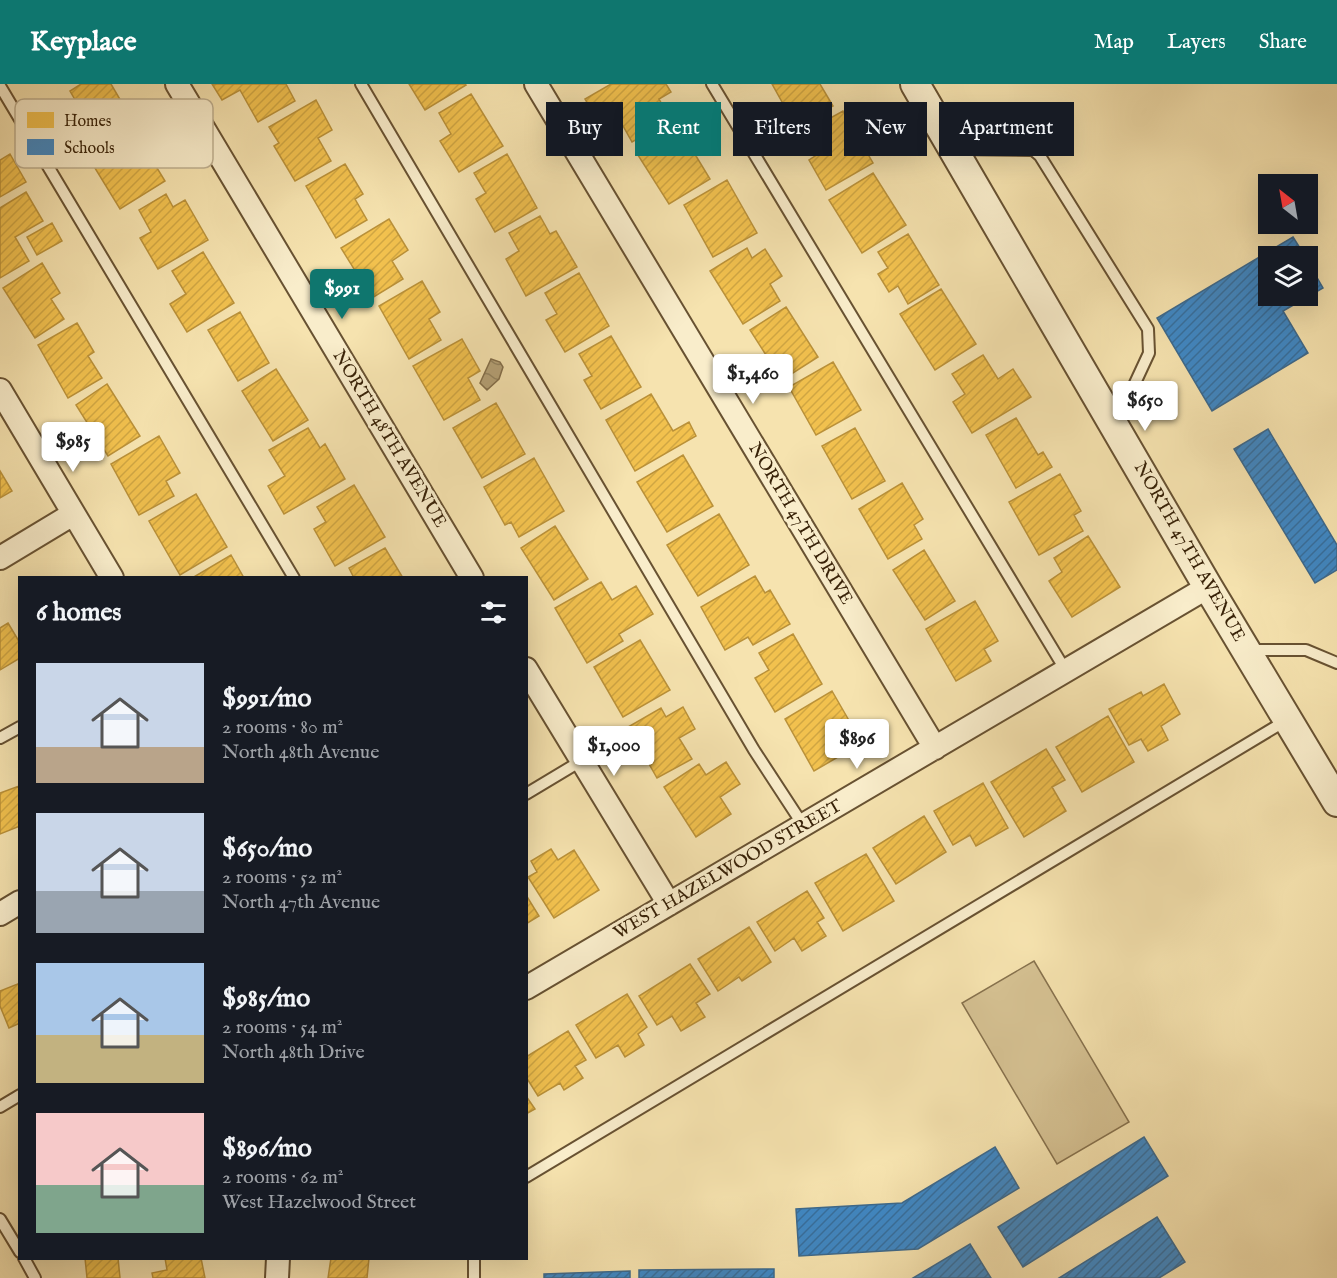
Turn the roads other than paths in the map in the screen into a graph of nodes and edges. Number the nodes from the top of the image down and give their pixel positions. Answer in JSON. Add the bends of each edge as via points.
{"nodes":[{"id":1,"x":177,"y":84,"type":"edge"},
{"id":2,"x":361,"y":84,"type":"edge"},
{"id":3,"x":536,"y":84,"type":"edge"},
{"id":4,"x":712,"y":84,"type":"edge"},
{"id":5,"x":915,"y":84,"type":"edge"},
{"id":6,"x":0,"y":86,"type":"edge"},
{"id":7,"x":186,"y":99,"type":"edge"},
{"id":8,"x":15,"y":111,"type":"edge"},
{"id":9,"x":939,"y":125,"type":"edge"},
{"id":10,"x":213,"y":144,"type":"edge"},
{"id":11,"x":957,"y":156,"type":"edge"},
{"id":12,"x":1040,"y":156,"type":"edge"},
{"id":13,"x":49,"y":168,"type":"edge"},
{"id":14,"x":0,"y":390,"type":"edge"},
{"id":15,"x":1115,"y":427,"type":"junction"},
{"id":16,"x":73,"y":514,"type":"junction"},
{"id":17,"x":0,"y":558,"type":"edge"},
{"id":18,"x":111,"y":576,"type":"edge"},
{"id":19,"x":293,"y":576,"type":"edge"},
{"id":20,"x":471,"y":576,"type":"edge"},
{"id":21,"x":1208,"y":587,"type":"junction"},
{"id":22,"x":1246,"y":650,"type":"junction"},
{"id":23,"x":1337,"y":663,"type":"edge"},
{"id":24,"x":1066,"y":671,"type":"junction"},
{"id":25,"x":528,"y":672,"type":"edge"},
{"id":26,"x":1288,"y":720,"type":"junction"},
{"id":27,"x":18,"y":728,"type":"edge"},
{"id":28,"x":0,"y":738,"type":"edge"},
{"id":29,"x":935,"y":748,"type":"junction"},
{"id":30,"x":581,"y":761,"type":"junction"},
{"id":31,"x":528,"y":793,"type":"edge"},
{"id":32,"x":1337,"y":802,"type":"edge"},
{"id":33,"x":803,"y":825,"type":"junction"},
{"id":34,"x":18,"y":903,"type":"edge"},
{"id":35,"x":669,"y":904,"type":"junction"},
{"id":36,"x":0,"y":914,"type":"edge"},
{"id":37,"x":528,"y":987,"type":"edge"},
{"id":38,"x":18,"y":1096,"type":"edge"},
{"id":39,"x":0,"y":1107,"type":"edge"},
{"id":40,"x":528,"y":1177,"type":"edge"},
{"id":41,"x":0,"y":1220,"type":"edge"},
{"id":42,"x":18,"y":1249,"type":"edge"},
{"id":43,"x":25,"y":1260,"type":"edge"},
{"id":44,"x":278,"y":1260,"type":"edge"},
{"id":45,"x":474,"y":1260,"type":"edge"},
{"id":46,"x":35,"y":1278,"type":"edge"},
{"id":47,"x":277,"y":1278,"type":"edge"},
{"id":48,"x":474,"y":1278,"type":"edge"}],
"edges":[{"from":1,"to":7,"type":"street","name":"NORTH 48TH AVENUE"},
{"from":2,"to":33,"type":"lane","via":[[748,740]]},
{"from":3,"to":29,"type":"street","name":"NORTH 47TH DRIVE"},
{"from":4,"to":24,"type":"lane"},
{"from":5,"to":9,"type":"street","name":"NORTH 47TH AVENUE"},
{"from":6,"to":8,"type":"lane"},
{"from":10,"to":20,"type":"street","name":"NORTH 48TH AVENUE"},
{"from":11,"to":15,"type":"street","name":"NORTH 47TH AVENUE"},
{"from":12,"to":15,"type":"lane","via":[[1148,329],[1149,353]]},
{"from":13,"to":19,"type":"lane"},
{"from":14,"to":16,"type":"street"},
{"from":15,"to":21,"type":"street","name":"NORTH 47TH AVENUE"},
{"from":16,"to":17,"type":"street"},
{"from":16,"to":18,"type":"street"},
{"from":21,"to":22,"type":"street","name":"NORTH 47TH AVENUE"},
{"from":21,"to":24,"type":"street","name":"WEST HAZELWOOD STREET"},
{"from":22,"to":23,"type":"lane","via":[[1306,650]]},
{"from":22,"to":26,"type":"street","name":"NORTH 47TH AVENUE"},
{"from":24,"to":29,"type":"street","name":"WEST HAZELWOOD STREET"},
{"from":25,"to":30,"type":"street"},
{"from":26,"to":32,"type":"street","name":"NORTH 47TH AVENUE"},
{"from":26,"to":40,"type":"lane"},
{"from":27,"to":28,"type":"lane"},
{"from":29,"to":33,"type":"street","name":"WEST HAZELWOOD STREET"},
{"from":30,"to":31,"type":"lane"},
{"from":30,"to":35,"type":"street"},
{"from":33,"to":35,"type":"street","name":"WEST HAZELWOOD STREET"},
{"from":34,"to":36,"type":"street"},
{"from":35,"to":37,"type":"street","name":"WEST HAZELWOOD STREET"},
{"from":38,"to":39,"type":"lane"},
{"from":41,"to":42,"type":"lane"},
{"from":43,"to":46,"type":"lane"},
{"from":44,"to":47,"type":"street"},
{"from":45,"to":48,"type":"lane"}]}
